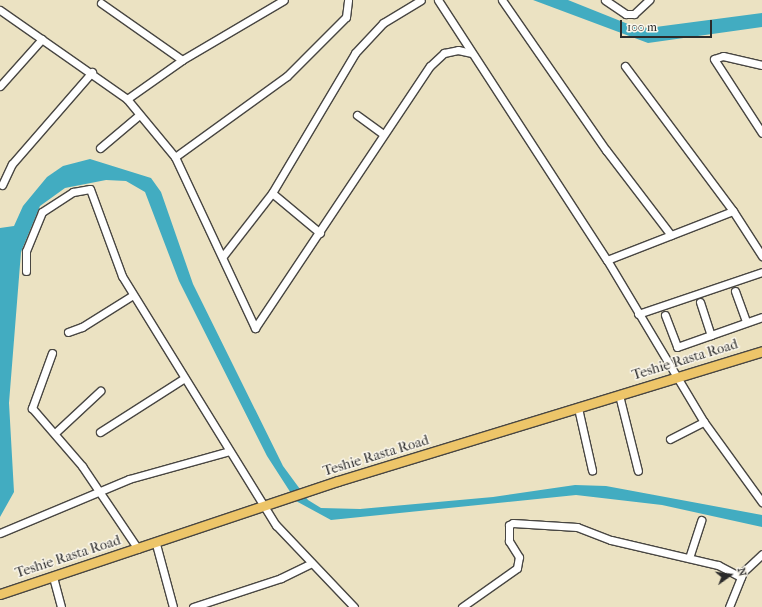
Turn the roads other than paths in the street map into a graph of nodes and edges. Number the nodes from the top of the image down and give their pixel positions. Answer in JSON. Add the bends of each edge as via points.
{"nodes":[{"id":1,"x":284,"y":0,"type":"edge"},
{"id":2,"x":348,"y":0,"type":"edge"},
{"id":3,"x":421,"y":0,"type":"edge"},
{"id":4,"x":438,"y":0,"type":"edge"},
{"id":5,"x":502,"y":0,"type":"edge"},
{"id":6,"x":605,"y":0,"type":"edge"},
{"id":7,"x":649,"y":0,"type":"edge"},
{"id":8,"x":101,"y":3,"type":"dead end"},
{"id":9,"x":1,"y":11,"type":"edge"},
{"id":10,"x":42,"y":39,"type":"junction"},
{"id":11,"x":471,"y":53,"type":"junction"},
{"id":12,"x":182,"y":60,"type":"junction"},
{"id":13,"x":762,"y":65,"type":"edge"},
{"id":14,"x":625,"y":66,"type":"dead end"},
{"id":15,"x":92,"y":72,"type":"junction"},
{"id":16,"x":0,"y":86,"type":"edge"},
{"id":17,"x":127,"y":99,"type":"junction"},
{"id":18,"x":357,"y":115,"type":"dead end"},
{"id":19,"x":138,"y":116,"type":"junction"},
{"id":20,"x":762,"y":133,"type":"edge"},
{"id":21,"x":383,"y":134,"type":"junction"},
{"id":22,"x":100,"y":148,"type":"dead end"},
{"id":23,"x":175,"y":157,"type":"junction"},
{"id":24,"x":2,"y":185,"type":"dead end"},
{"id":25,"x":272,"y":194,"type":"junction"},
{"id":26,"x":733,"y":211,"type":"junction"},
{"id":27,"x":320,"y":233,"type":"junction"},
{"id":28,"x":671,"y":235,"type":"junction"},
{"id":29,"x":222,"y":256,"type":"junction"},
{"id":30,"x":762,"y":256,"type":"edge"},
{"id":31,"x":607,"y":260,"type":"junction"},
{"id":32,"x":26,"y":271,"type":"dead end"},
{"id":33,"x":762,"y":272,"type":"edge"},
{"id":34,"x":735,"y":291,"type":"dead end"},
{"id":35,"x":133,"y":295,"type":"junction"},
{"id":36,"x":700,"y":302,"type":"dead end"},
{"id":37,"x":638,"y":314,"type":"junction"},
{"id":38,"x":665,"y":316,"type":"dead end"},
{"id":39,"x":762,"y":316,"type":"edge"},
{"id":40,"x":746,"y":322,"type":"junction"},
{"id":41,"x":68,"y":332,"type":"dead end"},
{"id":42,"x":711,"y":335,"type":"junction"},
{"id":43,"x":762,"y":351,"type":"edge"},
{"id":44,"x":52,"y":353,"type":"dead end"},
{"id":45,"x":675,"y":377,"type":"junction"},
{"id":46,"x":183,"y":379,"type":"junction"},
{"id":47,"x":100,"y":391,"type":"dead end"},
{"id":48,"x":619,"y":395,"type":"junction"},
{"id":49,"x":578,"y":408,"type":"junction"},
{"id":50,"x":704,"y":422,"type":"junction"},
{"id":51,"x":100,"y":432,"type":"dead end"},
{"id":52,"x":55,"y":433,"type":"junction"},
{"id":53,"x":670,"y":439,"type":"dead end"},
{"id":54,"x":229,"y":451,"type":"junction"},
{"id":55,"x":592,"y":470,"type":"dead end"},
{"id":56,"x":638,"y":471,"type":"dead end"},
{"id":57,"x":99,"y":490,"type":"junction"},
{"id":58,"x":762,"y":502,"type":"edge"},
{"id":59,"x":267,"y":507,"type":"junction"},
{"id":60,"x":701,"y":520,"type":"dead end"},
{"id":61,"x":0,"y":533,"type":"edge"},
{"id":62,"x":156,"y":544,"type":"junction"},
{"id":63,"x":138,"y":549,"type":"junction"},
{"id":64,"x":762,"y":554,"type":"edge"},
{"id":65,"x":689,"y":558,"type":"junction"},
{"id":66,"x":312,"y":563,"type":"junction"},
{"id":67,"x":53,"y":577,"type":"junction"},
{"id":68,"x":741,"y":577,"type":"junction"},
{"id":69,"x":0,"y":594,"type":"edge"},
{"id":70,"x":215,"y":603,"type":"edge"},
{"id":71,"x":61,"y":607,"type":"edge"},
{"id":72,"x":173,"y":607,"type":"edge"},
{"id":73,"x":194,"y":607,"type":"edge"},
{"id":74,"x":354,"y":607,"type":"edge"},
{"id":75,"x":462,"y":607,"type":"edge"},
{"id":76,"x":729,"y":607,"type":"edge"}],
"edges":[{"from":1,"to":12,"type":"street"},
{"from":2,"to":23,"type":"street","via":[[346,17],[287,76]]},
{"from":3,"to":25,"type":"street","via":[[383,23],[355,53]]},
{"from":4,"to":11,"type":"street"},
{"from":5,"to":28,"type":"street","via":[[606,150]]},
{"from":6,"to":7,"type":"street","via":[[626,14],[634,14]]},
{"from":8,"to":12,"type":"street"},
{"from":9,"to":10,"type":"street"},
{"from":10,"to":15,"type":"street"},
{"from":10,"to":16,"type":"street"},
{"from":11,"to":21,"type":"street","via":[[458,50],[444,54],[430,66]]},
{"from":11,"to":31,"type":"street"},
{"from":12,"to":17,"type":"street"},
{"from":13,"to":20,"type":"street","via":[[722,56],[714,59]]},
{"from":14,"to":26,"type":"street"},
{"from":15,"to":17,"type":"street"},
{"from":15,"to":24,"type":"street","via":[[12,164]]},
{"from":17,"to":19,"type":"street"},
{"from":18,"to":21,"type":"street"},
{"from":19,"to":22,"type":"street"},
{"from":19,"to":23,"type":"street"},
{"from":21,"to":27,"type":"street"},
{"from":23,"to":29,"type":"street"},
{"from":25,"to":27,"type":"street"},
{"from":25,"to":29,"type":"street"},
{"from":26,"to":28,"type":"street"},
{"from":26,"to":30,"type":"street"},
{"from":27,"to":29,"type":"street","via":[[256,328]]},
{"from":28,"to":31,"type":"street"},
{"from":31,"to":37,"type":"street"},
{"from":32,"to":35,"type":"street","via":[[26,251],[42,212],[73,192],[90,189],[122,276]]},
{"from":33,"to":37,"type":"street"},
{"from":34,"to":40,"type":"street"},
{"from":35,"to":41,"type":"street","via":[[82,327]]},
{"from":35,"to":46,"type":"street"},
{"from":36,"to":42,"type":"street"},
{"from":37,"to":45,"type":"street"},
{"from":38,"to":42,"type":"street","via":[[675,347]]},
{"from":39,"to":40,"type":"street"},
{"from":40,"to":42,"type":"street"},
{"from":43,"to":45,"type":"main road","name":"Teshie Rasta Road"},
{"from":44,"to":52,"type":"street","via":[[32,408]]},
{"from":45,"to":48,"type":"main road","name":"Teshie Rasta Road"},
{"from":45,"to":50,"type":"street"},
{"from":46,"to":51,"type":"street"},
{"from":46,"to":54,"type":"street"},
{"from":47,"to":52,"type":"street"},
{"from":48,"to":49,"type":"main road","name":"Teshie Rasta Road"},
{"from":48,"to":56,"type":"street"},
{"from":49,"to":55,"type":"street"},
{"from":49,"to":59,"type":"main road","name":"Teshie Rasta Road"},
{"from":50,"to":53,"type":"street"},
{"from":50,"to":58,"type":"street"},
{"from":52,"to":57,"type":"street"},
{"from":54,"to":57,"type":"street"},
{"from":54,"to":59,"type":"street"},
{"from":57,"to":61,"type":"street"},
{"from":57,"to":63,"type":"street"},
{"from":59,"to":62,"type":"main road","name":"Teshie Rasta Road"},
{"from":59,"to":66,"type":"street","via":[[276,525]]},
{"from":60,"to":65,"type":"street"},
{"from":62,"to":63,"type":"main road","name":"Teshie Rasta Road"},
{"from":62,"to":72,"type":"street"},
{"from":63,"to":67,"type":"main road","name":"Teshie Rasta Road"},
{"from":64,"to":68,"type":"street"},
{"from":65,"to":68,"type":"street","via":[[725,567]]},
{"from":65,"to":75,"type":"street","via":[[611,540],[577,527],[513,523],[509,526],[509,541],[519,557],[517,568]]},
{"from":66,"to":70,"type":"street","via":[[281,578]]},
{"from":66,"to":74,"type":"street"},
{"from":67,"to":69,"type":"main road","name":"Teshie Rasta Road"},
{"from":67,"to":71,"type":"street"},
{"from":68,"to":76,"type":"street"},
{"from":70,"to":73,"type":"street"}]}
